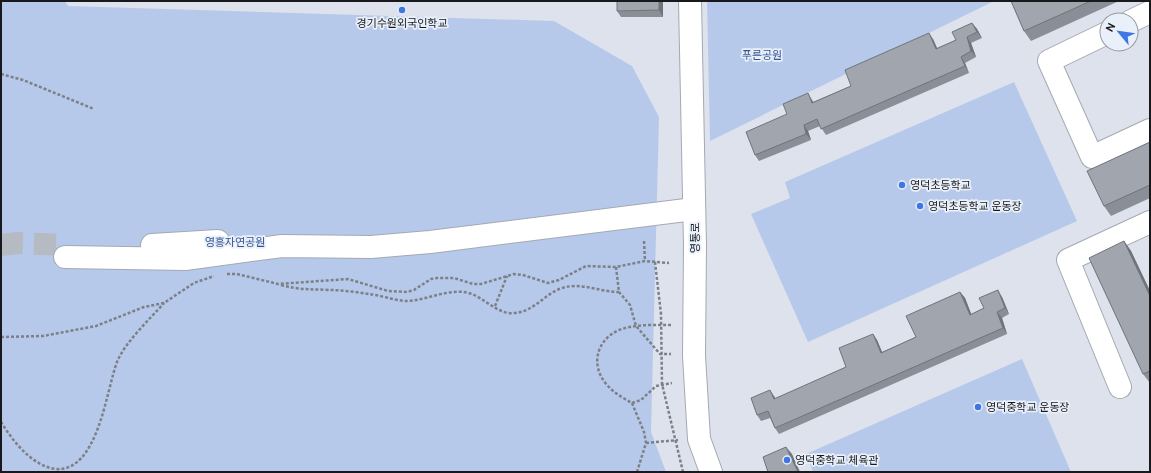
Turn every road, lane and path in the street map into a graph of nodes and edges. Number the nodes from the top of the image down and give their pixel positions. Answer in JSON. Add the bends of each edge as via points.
{"nodes":[{"id":1,"x":690,"y":1,"type":"edge"},
{"id":2,"x":1150,"y":12,"type":"edge"},
{"id":3,"x":1139,"y":17,"type":"edge"},
{"id":4,"x":1099,"y":37,"type":"edge"},
{"id":5,"x":1,"y":74,"type":"edge"},
{"id":6,"x":94,"y":109,"type":"dead end"},
{"id":7,"x":1150,"y":130,"type":"edge"},
{"id":8,"x":694,"y":209,"type":"junction"},
{"id":9,"x":1150,"y":222,"type":"edge"},
{"id":10,"x":644,"y":241,"type":"dead end"},
{"id":11,"x":66,"y":251,"type":"tunnel mouth"},
{"id":12,"x":645,"y":261,"type":"junction"},
{"id":13,"x":655,"y":262,"type":"junction"},
{"id":14,"x":669,"y":263,"type":"dead end"},
{"id":15,"x":616,"y":267,"type":"junction"},
{"id":16,"x":223,"y":274,"type":"dead end"},
{"id":17,"x":217,"y":276,"type":"dead end"},
{"id":18,"x":507,"y":276,"type":"junction"},
{"id":19,"x":278,"y":284,"type":"junction"},
{"id":20,"x":619,"y":292,"type":"junction"},
{"id":21,"x":164,"y":303,"type":"junction"},
{"id":22,"x":495,"y":306,"type":"junction"},
{"id":23,"x":660,"y":325,"type":"junction"},
{"id":24,"x":671,"y":325,"type":"dead end"},
{"id":25,"x":636,"y":326,"type":"junction"},
{"id":26,"x":1,"y":337,"type":"edge"},
{"id":27,"x":660,"y":354,"type":"junction"},
{"id":28,"x":671,"y":354,"type":"dead end"},
{"id":29,"x":662,"y":384,"type":"junction"},
{"id":30,"x":672,"y":384,"type":"dead end"},
{"id":31,"x":1120,"y":387,"type":"dead end"},
{"id":32,"x":632,"y":403,"type":"junction"},
{"id":33,"x":1,"y":422,"type":"edge"},
{"id":34,"x":682,"y":439,"type":"dead end"},
{"id":35,"x":676,"y":440,"type":"junction"},
{"id":36,"x":646,"y":443,"type":"junction"},
{"id":37,"x":637,"y":472,"type":"edge"},
{"id":38,"x":683,"y":472,"type":"edge"},
{"id":39,"x":711,"y":472,"type":"edge"}],
"edges":[{"from":1,"to":8,"type":"street","name":"영통로"},
{"from":2,"to":3,"type":"street"},
{"from":4,"to":7,"type":"street","via":[[1049,61],[1092,157]]},
{"from":5,"to":6,"type":"path"},
{"from":8,"to":11,"type":"street","via":[[371,247],[282,246],[185,259]]},
{"from":8,"to":39,"type":"street","name":"영통로","via":[[694,356],[699,439]]},
{"from":9,"to":31,"type":"street","via":[[1068,260]]},
{"from":10,"to":12,"type":"path"},
{"from":12,"to":13,"type":"path"},
{"from":12,"to":15,"type":"path"},
{"from":13,"to":14,"type":"path"},
{"from":13,"to":23,"type":"path"},
{"from":15,"to":18,"type":"path","via":[[586,266],[548,283],[523,275]]},
{"from":15,"to":20,"type":"path"},
{"from":16,"to":19,"type":"path","via":[[237,274]]},
{"from":17,"to":21,"type":"path","via":[[194,283]]},
{"from":18,"to":19,"type":"path","via":[[481,284],[454,278],[437,278],[407,292],[388,291],[356,280],[340,278],[300,284]]},
{"from":18,"to":22,"type":"path"},
{"from":19,"to":22,"type":"path","via":[[298,290],[330,290],[404,301],[447,292],[463,292]]},
{"from":20,"to":22,"type":"path","via":[[569,286],[556,290],[534,306],[520,312],[508,313]]},
{"from":20,"to":25,"type":"path","via":[[630,305]]},
{"from":21,"to":26,"type":"path","via":[[144,307],[96,326],[68,332],[22,338]]},
{"from":21,"to":33,"type":"path","via":[[124,349],[117,362],[98,429],[78,464],[70,469],[61,470],[44,466],[16,443]]},
{"from":23,"to":24,"type":"path"},
{"from":23,"to":25,"type":"path"},
{"from":23,"to":27,"type":"path"},
{"from":25,"to":27,"type":"path"},
{"from":25,"to":32,"type":"path","via":[[620,330],[605,339],[600,346],[597,361],[607,385]]},
{"from":27,"to":28,"type":"path"},
{"from":27,"to":29,"type":"path"},
{"from":29,"to":30,"type":"path"},
{"from":29,"to":32,"type":"path"},
{"from":29,"to":35,"type":"path"},
{"from":32,"to":36,"type":"path"},
{"from":34,"to":35,"type":"path"},
{"from":35,"to":36,"type":"path"},
{"from":35,"to":38,"type":"path"},
{"from":36,"to":37,"type":"path"}]}
